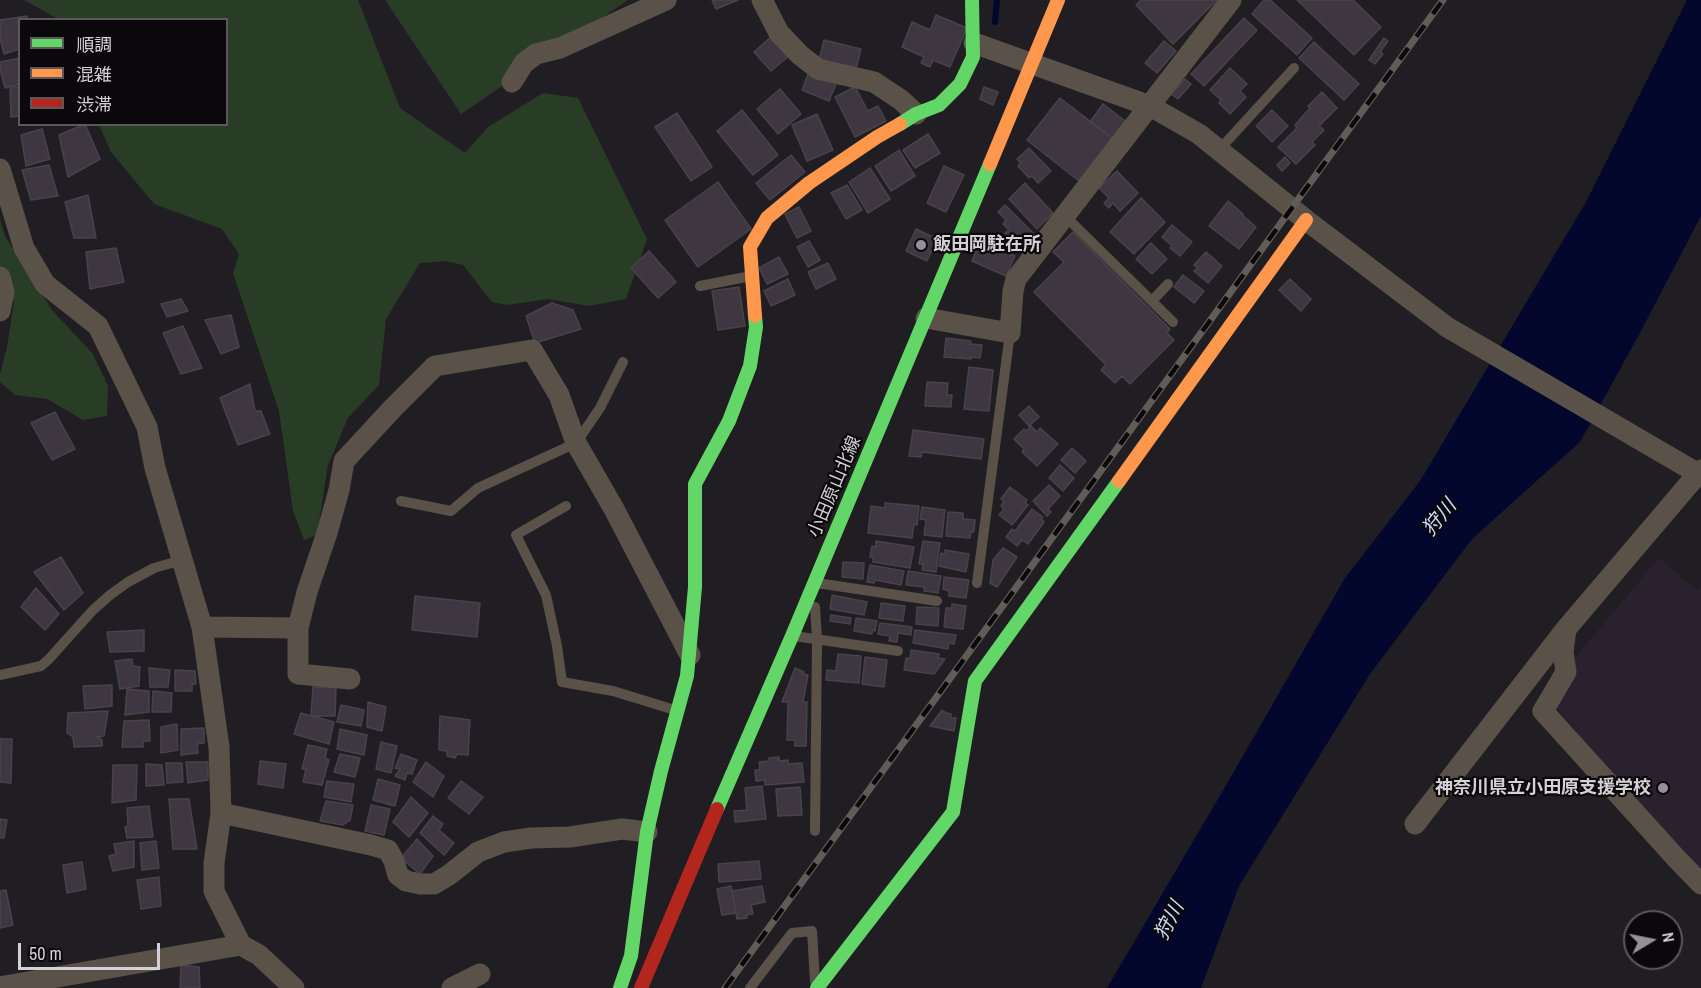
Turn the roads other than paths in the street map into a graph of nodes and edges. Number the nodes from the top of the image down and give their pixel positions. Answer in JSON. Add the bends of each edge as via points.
{"nodes":[{"id":1,"x":666,"y":0,"type":"edge"},
{"id":2,"x":762,"y":0,"type":"edge"},
{"id":3,"x":972,"y":0,"type":"edge"},
{"id":4,"x":1059,"y":0,"type":"edge"},
{"id":5,"x":1231,"y":0,"type":"edge"},
{"id":6,"x":974,"y":43,"type":"junction"},
{"id":7,"x":1033,"y":64,"type":"junction"},
{"id":8,"x":1294,"y":68,"type":"dead end"},
{"id":9,"x":512,"y":82,"type":"dead end"},
{"id":10,"x":1150,"y":106,"type":"junction"},
{"id":11,"x":916,"y":114,"type":"junction"},
{"id":12,"x":1219,"y":150,"type":"junction"},
{"id":13,"x":0,"y":169,"type":"edge"},
{"id":14,"x":1065,"y":216,"type":"junction"},
{"id":15,"x":1306,"y":220,"type":"junction"},
{"id":16,"x":751,"y":276,"type":"junction"},
{"id":17,"x":0,"y":277,"type":"edge"},
{"id":18,"x":1168,"y":284,"type":"dead end"},
{"id":19,"x":700,"y":286,"type":"dead end"},
{"id":20,"x":1152,"y":301,"type":"junction"},
{"id":21,"x":0,"y":311,"type":"edge"},
{"id":22,"x":926,"y":318,"type":"junction"},
{"id":23,"x":1173,"y":322,"type":"dead end"},
{"id":24,"x":1010,"y":333,"type":"junction"},
{"id":25,"x":622,"y":362,"type":"dead end"},
{"id":26,"x":576,"y":442,"type":"junction"},
{"id":27,"x":1699,"y":472,"type":"edge"},
{"id":28,"x":401,"y":501,"type":"dead end"},
{"id":29,"x":566,"y":506,"type":"dead end"},
{"id":30,"x":182,"y":560,"type":"junction"},
{"id":31,"x":814,"y":582,"type":"junction"},
{"id":32,"x":977,"y":583,"type":"dead end"},
{"id":33,"x":937,"y":601,"type":"dead end"},
{"id":34,"x":202,"y":627,"type":"junction"},
{"id":35,"x":298,"y":628,"type":"junction"},
{"id":36,"x":1566,"y":629,"type":"junction"},
{"id":37,"x":792,"y":636,"type":"junction"},
{"id":38,"x":817,"y":640,"type":"junction"},
{"id":39,"x":898,"y":651,"type":"dead end"},
{"id":40,"x":690,"y":655,"type":"junction"},
{"id":41,"x":0,"y":675,"type":"edge"},
{"id":42,"x":350,"y":680,"type":"dead end"},
{"id":43,"x":678,"y":711,"type":"junction"},
{"id":44,"x":221,"y":813,"type":"junction"},
{"id":45,"x":1415,"y":824,"type":"dead end"},
{"id":46,"x":815,"y":831,"type":"dead end"},
{"id":47,"x":647,"y":832,"type":"junction"},
{"id":48,"x":1701,"y":884,"type":"edge"},
{"id":49,"x":241,"y":945,"type":"junction"},
{"id":50,"x":480,"y":974,"type":"dead end"},
{"id":51,"x":0,"y":987,"type":"edge"},
{"id":52,"x":294,"y":988,"type":"edge"},
{"id":53,"x":452,"y":988,"type":"edge"},
{"id":54,"x":620,"y":988,"type":"edge"},
{"id":55,"x":642,"y":988,"type":"edge"},
{"id":56,"x":750,"y":988,"type":"edge"},
{"id":57,"x":816,"y":988,"type":"edge"}],
"edges":[{"from":1,"to":9,"type":"street","via":[[560,48],[536,54],[524,63]]},
{"from":2,"to":11,"type":"street","via":[[779,33],[818,69],[874,82]]},
{"from":3,"to":6,"type":"street"},
{"from":4,"to":7,"type":"street","name":"小田原山北線"},
{"from":5,"to":10,"type":"street"},
{"from":6,"to":7,"type":"street"},
{"from":6,"to":11,"type":"street","via":[[973,57],[960,84],[939,105]]},
{"from":7,"to":10,"type":"street"},
{"from":7,"to":22,"type":"street","name":"小田原山北線"},
{"from":8,"to":12,"type":"lane"},
{"from":10,"to":12,"type":"street"},
{"from":10,"to":14,"type":"street"},
{"from":11,"to":16,"type":"street","via":[[809,183],[767,218],[750,247]]},
{"from":12,"to":15,"type":"street"},
{"from":13,"to":30,"type":"street","via":[[24,248],[45,284],[98,326],[137,406],[147,428]]},
{"from":14,"to":20,"type":"lane"},
{"from":14,"to":24,"type":"street","via":[[1016,279]]},
{"from":15,"to":27,"type":"street","via":[[1447,327]]},
{"from":15,"to":57,"type":"street","via":[[975,681],[953,812]]},
{"from":16,"to":19,"type":"lane"},
{"from":16,"to":40,"type":"street","via":[[756,327],[750,366],[729,421],[695,484]]},
{"from":17,"to":21,"type":"street","via":[[4,292]]},
{"from":18,"to":20,"type":"lane"},
{"from":20,"to":23,"type":"lane"},
{"from":22,"to":24,"type":"street"},
{"from":22,"to":31,"type":"street","name":"小田原山北線"},
{"from":24,"to":32,"type":"lane"},
{"from":25,"to":26,"type":"lane","via":[[600,408]]},
{"from":26,"to":28,"type":"lane","via":[[478,488],[451,511]]},
{"from":26,"to":35,"type":"street","via":[[559,394],[532,350],[435,366],[344,461]]},
{"from":26,"to":40,"type":"street"},
{"from":27,"to":36,"type":"street"},
{"from":29,"to":43,"type":"lane","via":[[516,535],[546,595],[562,682],[613,691]]},
{"from":30,"to":34,"type":"street"},
{"from":30,"to":41,"type":"lane","via":[[153,568],[110,594],[41,666]]},
{"from":31,"to":33,"type":"lane"},
{"from":31,"to":37,"type":"street","name":"小田原山北線"},
{"from":31,"to":38,"type":"lane"},
{"from":34,"to":35,"type":"street"},
{"from":34,"to":44,"type":"street","via":[[219,747]]},
{"from":35,"to":42,"type":"street","via":[[298,674]]},
{"from":36,"to":45,"type":"street"},
{"from":36,"to":48,"type":"street","via":[[1566,672],[1543,711]]},
{"from":37,"to":38,"type":"lane"},
{"from":37,"to":55,"type":"street","name":"小田原山北線"},
{"from":38,"to":39,"type":"lane"},
{"from":38,"to":46,"type":"lane"},
{"from":40,"to":43,"type":"street"},
{"from":43,"to":47,"type":"street"},
{"from":44,"to":47,"type":"street","via":[[387,850],[398,875],[420,884],[434,884],[477,852],[504,842],[622,829]]},
{"from":44,"to":49,"type":"street","via":[[214,891]]},
{"from":47,"to":54,"type":"street","via":[[631,956]]},
{"from":49,"to":51,"type":"street"},
{"from":49,"to":52,"type":"street","via":[[259,954]]},
{"from":50,"to":53,"type":"street"},
{"from":56,"to":57,"type":"lane","via":[[792,933],[813,931]]}]}
